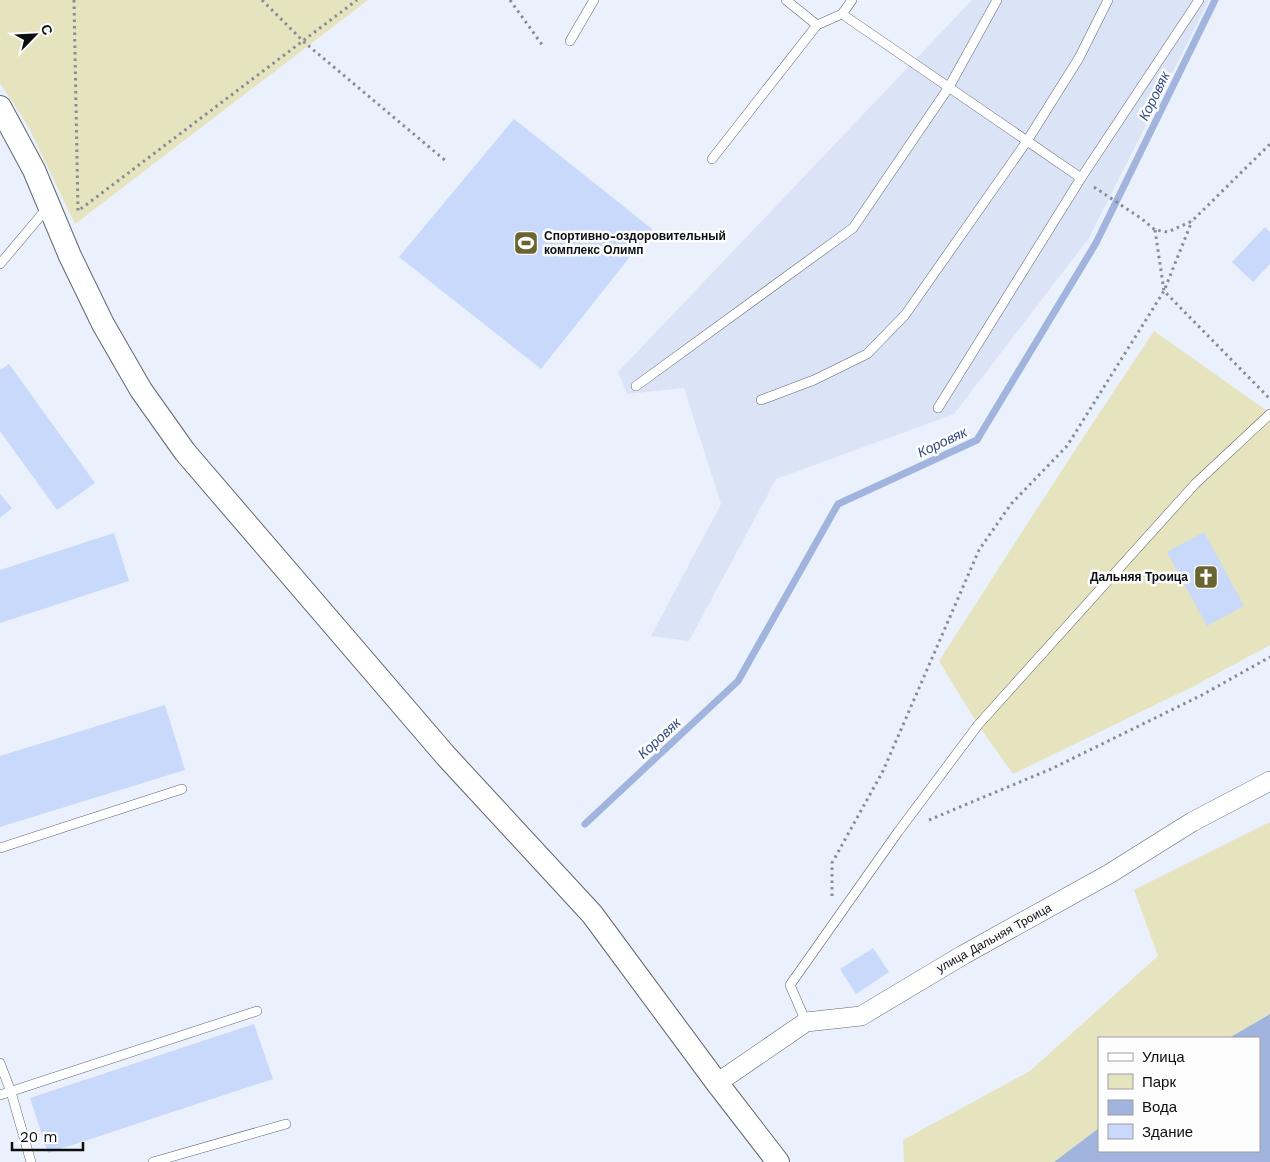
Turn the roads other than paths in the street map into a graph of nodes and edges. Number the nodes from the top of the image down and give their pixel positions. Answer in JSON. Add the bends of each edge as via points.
{"nodes":[{"id":1,"x":594,"y":0,"type":"edge"},
{"id":2,"x":786,"y":0,"type":"edge"},
{"id":3,"x":852,"y":0,"type":"edge"},
{"id":4,"x":997,"y":0,"type":"edge"},
{"id":5,"x":1108,"y":0,"type":"edge"},
{"id":6,"x":1199,"y":0,"type":"edge"},
{"id":7,"x":842,"y":14,"type":"junction"},
{"id":8,"x":817,"y":25,"type":"junction"},
{"id":9,"x":570,"y":42,"type":"dead end"},
{"id":10,"x":949,"y":87,"type":"junction"},
{"id":11,"x":0,"y":107,"type":"edge"},
{"id":12,"x":1027,"y":141,"type":"junction"},
{"id":13,"x":712,"y":160,"type":"dead end"},
{"id":14,"x":1081,"y":178,"type":"junction"},
{"id":15,"x":50,"y":205,"type":"junction"},
{"id":16,"x":0,"y":264,"type":"edge"},
{"id":17,"x":636,"y":386,"type":"dead end"},
{"id":18,"x":761,"y":400,"type":"dead end"},
{"id":19,"x":938,"y":408,"type":"dead end"},
{"id":20,"x":1270,"y":414,"type":"edge"},
{"id":21,"x":1270,"y":781,"type":"edge"},
{"id":22,"x":182,"y":789,"type":"dead end"},
{"id":23,"x":0,"y":848,"type":"edge"},
{"id":24,"x":257,"y":1011,"type":"dead end"},
{"id":25,"x":806,"y":1022,"type":"junction"},
{"id":26,"x":0,"y":1063,"type":"edge"},
{"id":27,"x":716,"y":1083,"type":"junction"},
{"id":28,"x":10,"y":1092,"type":"junction"},
{"id":29,"x":0,"y":1095,"type":"edge"},
{"id":30,"x":286,"y":1124,"type":"dead end"},
{"id":31,"x":31,"y":1162,"type":"edge"},
{"id":32,"x":153,"y":1162,"type":"edge"},
{"id":33,"x":778,"y":1162,"type":"edge"}],
"edges":[{"from":1,"to":9,"type":"lane"},
{"from":2,"to":8,"type":"lane"},
{"from":3,"to":7,"type":"lane"},
{"from":4,"to":10,"type":"lane"},
{"from":5,"to":12,"type":"lane","via":[[1079,58]]},
{"from":6,"to":14,"type":"lane"},
{"from":7,"to":8,"type":"lane"},
{"from":7,"to":10,"type":"lane"},
{"from":8,"to":13,"type":"lane"},
{"from":10,"to":12,"type":"lane"},
{"from":10,"to":17,"type":"lane","via":[[854,228]]},
{"from":11,"to":15,"type":"street"},
{"from":12,"to":14,"type":"lane"},
{"from":12,"to":18,"type":"lane","via":[[905,315],[867,354],[814,380]]},
{"from":14,"to":19,"type":"lane"},
{"from":15,"to":16,"type":"lane"},
{"from":15,"to":27,"type":"street","via":[[70,256],[108,333],[184,452],[446,756],[592,914]]},
{"from":20,"to":25,"type":"lane","via":[[1195,484],[978,725],[790,985]]},
{"from":21,"to":25,"type":"street","name":"улица Дальняя Троица","via":[[1192,822],[1109,874],[861,1016]]},
{"from":22,"to":23,"type":"lane"},
{"from":24,"to":28,"type":"lane"},
{"from":25,"to":27,"type":"street","name":"улица Дальняя Троица"},
{"from":26,"to":28,"type":"lane"},
{"from":27,"to":33,"type":"street"},
{"from":28,"to":29,"type":"lane"},
{"from":28,"to":31,"type":"lane"},
{"from":30,"to":32,"type":"lane"}]}
